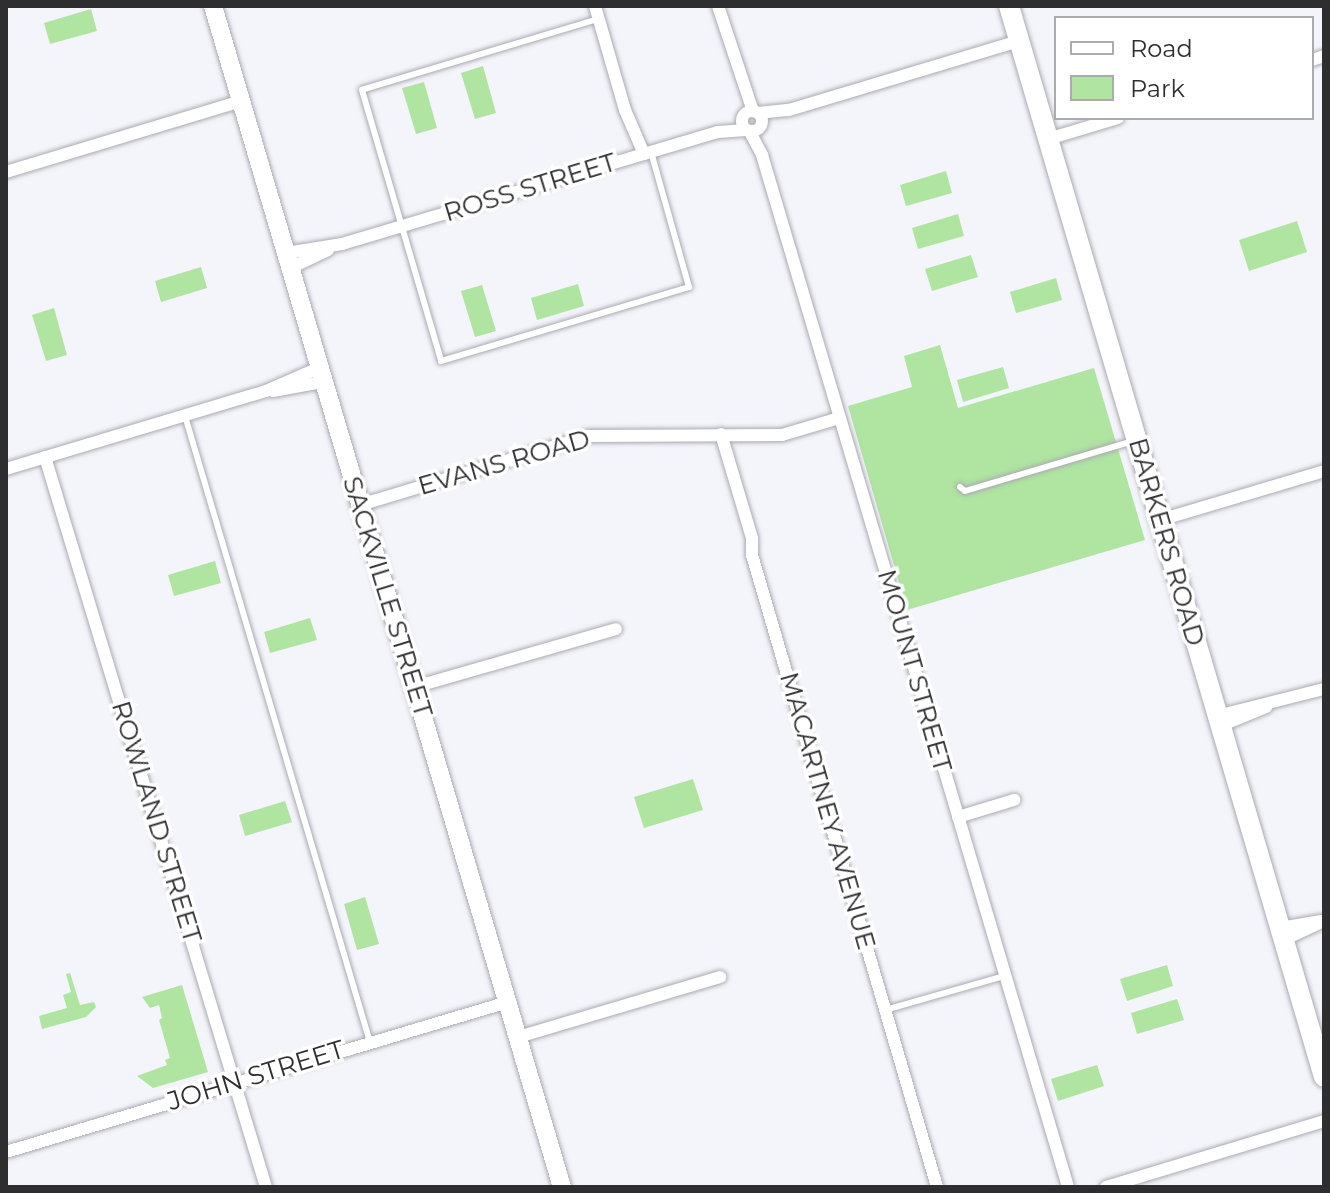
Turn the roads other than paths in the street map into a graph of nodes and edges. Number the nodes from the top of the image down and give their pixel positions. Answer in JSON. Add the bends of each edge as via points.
{"nodes":[{"id":1,"x":718,"y":6,"type":"edge"},
{"id":2,"x":1009,"y":6,"type":"edge"},
{"id":3,"x":216,"y":7,"type":"edge"},
{"id":4,"x":596,"y":12,"type":"edge"},
{"id":5,"x":1019,"y":41,"type":"junction"},
{"id":6,"x":241,"y":101,"type":"junction"},
{"id":7,"x":1111,"y":120,"type":"edge"},
{"id":8,"x":752,"y":121,"type":"junction"},
{"id":9,"x":1048,"y":139,"type":"junction"},
{"id":10,"x":647,"y":153,"type":"junction"},
{"id":11,"x":6,"y":172,"type":"edge"},
{"id":12,"x":401,"y":226,"type":"junction"},
{"id":13,"x":288,"y":261,"type":"junction"},
{"id":14,"x":321,"y":375,"type":"junction"},
{"id":15,"x":185,"y":416,"type":"junction"},
{"id":16,"x":839,"y":418,"type":"junction"},
{"id":17,"x":721,"y":434,"type":"junction"},
{"id":18,"x":1137,"y":440,"type":"junction"},
{"id":19,"x":45,"y":457,"type":"junction"},
{"id":20,"x":6,"y":469,"type":"edge"},
{"id":21,"x":1324,"y":471,"type":"edge"},
{"id":22,"x":960,"y":487,"type":"dead end"},
{"id":23,"x":360,"y":505,"type":"junction"},
{"id":24,"x":1160,"y":520,"type":"junction"},
{"id":25,"x":616,"y":629,"type":"dead end"},
{"id":26,"x":414,"y":687,"type":"junction"},
{"id":27,"x":1324,"y":689,"type":"edge"},
{"id":28,"x":1219,"y":721,"type":"junction"},
{"id":29,"x":1014,"y":800,"type":"dead end"},
{"id":30,"x":958,"y":817,"type":"junction"},
{"id":31,"x":1324,"y":921,"type":"edge"},
{"id":32,"x":1282,"y":934,"type":"junction"},
{"id":33,"x":1004,"y":976,"type":"junction"},
{"id":34,"x":720,"y":977,"type":"dead end"},
{"id":35,"x":508,"y":1002,"type":"junction"},
{"id":36,"x":885,"y":1010,"type":"junction"},
{"id":37,"x":518,"y":1037,"type":"junction"},
{"id":38,"x":370,"y":1042,"type":"junction"},
{"id":39,"x":1324,"y":1077,"type":"edge"},
{"id":40,"x":235,"y":1083,"type":"junction"},
{"id":41,"x":1324,"y":1121,"type":"edge"},
{"id":42,"x":6,"y":1152,"type":"edge"},
{"id":43,"x":266,"y":1187,"type":"edge"},
{"id":44,"x":562,"y":1187,"type":"edge"},
{"id":45,"x":937,"y":1187,"type":"edge"},
{"id":46,"x":1068,"y":1187,"type":"edge"},
{"id":47,"x":1106,"y":1187,"type":"edge"}],
"edges":[{"from":1,"to":8,"type":"street","name":"MOUNT STREET"},
{"from":2,"to":5,"type":"main road","name":"BARKERS ROAD"},
{"from":3,"to":6,"type":"street","name":"SACKVILLE STREET"},
{"from":4,"to":10,"type":"street","via":[[625,110]]},
{"from":4,"to":12,"type":"lane","via":[[362,90]]},
{"from":5,"to":8,"type":"street","name":"ROSS STREET"},
{"from":5,"to":9,"type":"main road","name":"BARKERS ROAD"},
{"from":6,"to":11,"type":"street"},
{"from":6,"to":13,"type":"street","name":"SACKVILLE STREET"},
{"from":7,"to":9,"type":"street"},
{"from":8,"to":10,"type":"street","name":"ROSS STREET"},
{"from":8,"to":16,"type":"street","name":"MOUNT STREET"},
{"from":9,"to":18,"type":"main road","name":"BARKERS ROAD"},
{"from":10,"to":12,"type":"street","name":"ROSS STREET"},
{"from":10,"to":12,"type":"lane","via":[[689,287],[441,361]]},
{"from":12,"to":13,"type":"street","name":"ROSS STREET"},
{"from":13,"to":14,"type":"street","name":"SACKVILLE STREET"},
{"from":14,"to":15,"type":"street"},
{"from":14,"to":23,"type":"street","name":"SACKVILLE STREET"},
{"from":15,"to":19,"type":"street"},
{"from":15,"to":38,"type":"lane"},
{"from":16,"to":17,"type":"street","name":"EVANS ROAD","via":[[782,435]]},
{"from":16,"to":30,"type":"street","name":"MOUNT STREET"},
{"from":17,"to":23,"type":"street","name":"EVANS ROAD","via":[[588,436]]},
{"from":17,"to":36,"type":"street","name":"MACARTNEY AVENUE"},
{"from":18,"to":22,"type":"lane","via":[[965,491]]},
{"from":18,"to":24,"type":"main road","name":"BARKERS ROAD"},
{"from":19,"to":20,"type":"street"},
{"from":19,"to":40,"type":"street","name":"ROWLAND STREET"},
{"from":21,"to":24,"type":"street"},
{"from":23,"to":26,"type":"street","name":"SACKVILLE STREET"},
{"from":24,"to":28,"type":"main road","name":"BARKERS ROAD"},
{"from":25,"to":26,"type":"street"},
{"from":26,"to":35,"type":"street","name":"SACKVILLE STREET"},
{"from":27,"to":28,"type":"street","via":[[1269,705],[1251,716]]},
{"from":28,"to":32,"type":"main road","name":"BARKERS ROAD"},
{"from":29,"to":30,"type":"street"},
{"from":30,"to":33,"type":"street","name":"MOUNT STREET"},
{"from":31,"to":32,"type":"street"},
{"from":32,"to":39,"type":"main road","name":"BARKERS ROAD"},
{"from":33,"to":36,"type":"lane"},
{"from":33,"to":46,"type":"street","name":"MOUNT STREET"},
{"from":34,"to":37,"type":"street"},
{"from":35,"to":37,"type":"street","name":"SACKVILLE STREET"},
{"from":35,"to":38,"type":"street","name":"JOHN STREET"},
{"from":36,"to":45,"type":"street","name":"MACARTNEY AVENUE"},
{"from":37,"to":44,"type":"street","name":"SACKVILLE STREET"},
{"from":38,"to":40,"type":"street","name":"JOHN STREET"},
{"from":40,"to":42,"type":"street","name":"JOHN STREET"},
{"from":40,"to":43,"type":"street","name":"ROWLAND STREET"},
{"from":41,"to":47,"type":"street"}]}
